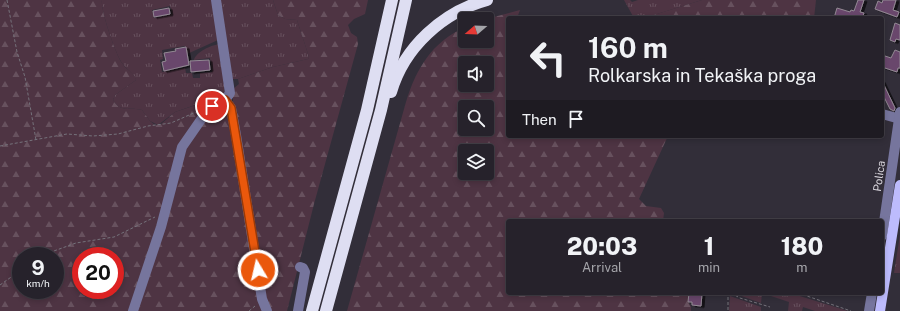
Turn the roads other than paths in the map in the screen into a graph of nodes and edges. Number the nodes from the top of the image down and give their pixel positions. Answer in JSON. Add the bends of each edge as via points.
{"nodes":[{"id":1,"x":216,"y":0,"type":"edge"},
{"id":2,"x":392,"y":0,"type":"edge"},
{"id":3,"x":406,"y":0,"type":"edge"},
{"id":4,"x":487,"y":0,"type":"edge"},
{"id":5,"x":225,"y":100,"type":"junction"},
{"id":6,"x":381,"y":110,"type":"junction"},
{"id":7,"x":884,"y":114,"type":"edge"},
{"id":8,"x":900,"y":117,"type":"edge"},
{"id":9,"x":900,"y":185,"type":"edge"},
{"id":10,"x":884,"y":223,"type":"edge"},
{"id":11,"x":300,"y":267,"type":"dead end"},
{"id":12,"x":884,"y":286,"type":"edge"},
{"id":13,"x":872,"y":295,"type":"edge"},
{"id":14,"x":883,"y":295,"type":"edge"},
{"id":15,"x":133,"y":311,"type":"edge"},
{"id":16,"x":267,"y":311,"type":"edge"},
{"id":17,"x":298,"y":311,"type":"edge"},
{"id":18,"x":312,"y":311,"type":"edge"},
{"id":19,"x":326,"y":311,"type":"edge"},
{"id":20,"x":869,"y":311,"type":"edge"},
{"id":21,"x":880,"y":311,"type":"edge"}],
"edges":[{"from":1,"to":5,"type":"street","via":[[230,93]]},
{"from":2,"to":18,"type":"highway","via":[[367,110]]},
{"from":3,"to":6,"type":"highway"},
{"from":4,"to":6,"type":"highway","via":[[445,19],[428,33],[401,68],[390,97]]},
{"from":5,"to":15,"type":"street","via":[[207,110],[182,148],[165,212]]},
{"from":5,"to":16,"type":"street","via":[[231,108],[235,128],[262,299]]},
{"from":6,"to":19,"type":"highway"},
{"from":7,"to":8,"type":"street","name":"Polica"},
{"from":8,"to":10,"type":"street","name":"Polica"},
{"from":9,"to":12,"type":"main road"},
{"from":11,"to":17,"type":"street","via":[[304,272]]},
{"from":13,"to":20,"type":"street"},
{"from":14,"to":21,"type":"main road"}]}
